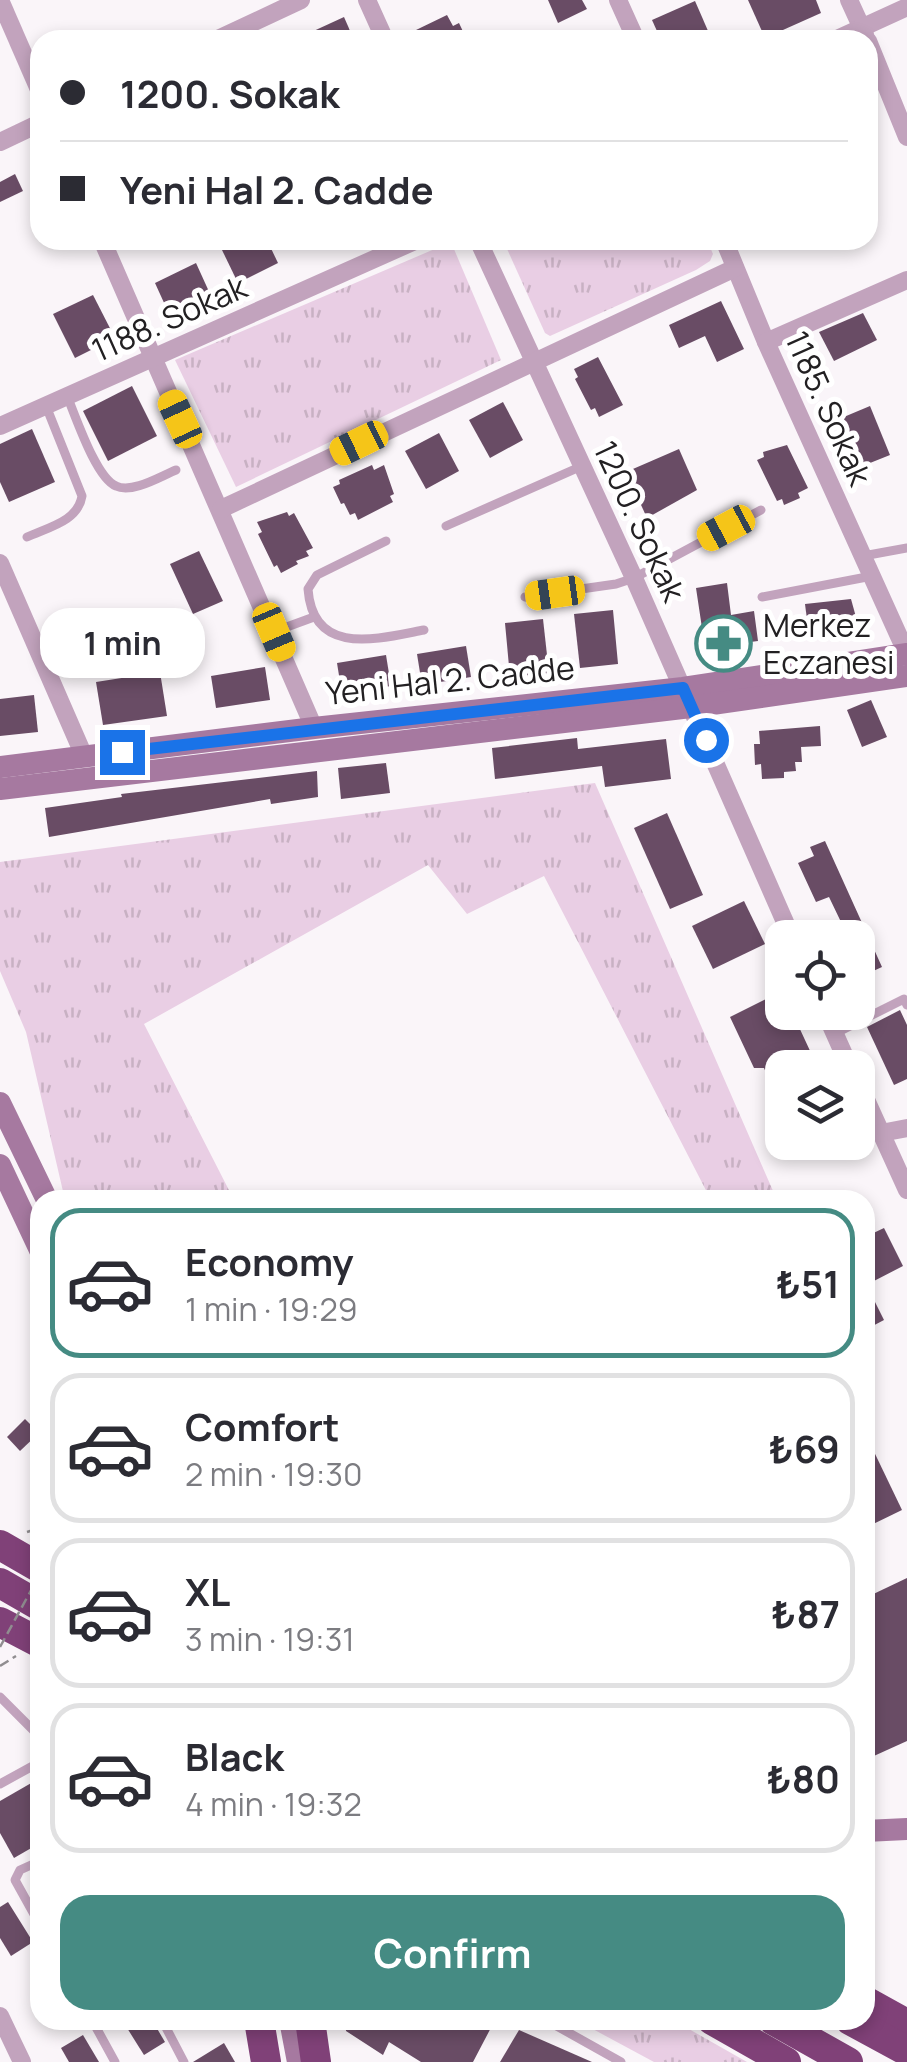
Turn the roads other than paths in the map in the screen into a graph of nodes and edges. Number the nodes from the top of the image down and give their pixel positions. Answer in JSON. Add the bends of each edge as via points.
{"nodes":[{"id":1,"x":0,"y":0,"type":"edge"},
{"id":2,"x":300,"y":0,"type":"edge"},
{"id":3,"x":367,"y":0,"type":"edge"},
{"id":4,"x":618,"y":0,"type":"edge"},
{"id":5,"x":849,"y":0,"type":"edge"},
{"id":6,"x":907,"y":6,"type":"edge"},
{"id":7,"x":237,"y":30,"type":"edge"},
{"id":8,"x":380,"y":30,"type":"edge"},
{"id":9,"x":632,"y":30,"type":"edge"},
{"id":10,"x":862,"y":30,"type":"edge"},
{"id":11,"x":873,"y":30,"type":"edge"},
{"id":12,"x":878,"y":67,"type":"edge"},
{"id":13,"x":30,"y":69,"type":"edge"},
{"id":14,"x":30,"y":128,"type":"edge"},
{"id":15,"x":907,"y":137,"type":"edge"},
{"id":16,"x":0,"y":142,"type":"edge"},
{"id":17,"x":106,"y":250,"type":"edge"},
{"id":18,"x":394,"y":250,"type":"edge"},
{"id":19,"x":482,"y":250,"type":"edge"},
{"id":20,"x":728,"y":250,"type":"edge"},
{"id":21,"x":735,"y":268,"type":"junction"},
{"id":22,"x":907,"y":280,"type":"edge"},
{"id":23,"x":766,"y":342,"type":"junction"},
{"id":24,"x":152,"y":359,"type":"junction"},
{"id":25,"x":532,"y":361,"type":"junction"},
{"id":26,"x":67,"y":396,"type":"junction"},
{"id":27,"x":46,"y":406,"type":"junction"},
{"id":28,"x":0,"y":426,"type":"edge"},
{"id":29,"x":582,"y":466,"type":"junction"},
{"id":30,"x":176,"y":470,"type":"dead end"},
{"id":31,"x":221,"y":509,"type":"junction"},
{"id":32,"x":761,"y":510,"type":"dead end"},
{"id":33,"x":446,"y":526,"type":"dead end"},
{"id":34,"x":27,"y":537,"type":"dead end"},
{"id":35,"x":386,"y":542,"type":"dead end"},
{"id":36,"x":907,"y":548,"type":"edge"},
{"id":37,"x":862,"y":556,"type":"junction"},
{"id":38,"x":0,"y":563,"type":"edge"},
{"id":39,"x":872,"y":576,"type":"junction"},
{"id":40,"x":634,"y":578,"type":"junction"},
{"id":41,"x":762,"y":596,"type":"dead end"},
{"id":42,"x":525,"y":597,"type":"dead end"},
{"id":43,"x":314,"y":617,"type":"junction"},
{"id":44,"x":424,"y":630,"type":"dead end"},
{"id":45,"x":274,"y":632,"type":"junction"},
{"id":46,"x":907,"y":654,"type":"edge"},
{"id":47,"x":907,"y":676,"type":"edge"},
{"id":48,"x":687,"y":697,"type":"junction"},
{"id":49,"x":314,"y":728,"type":"junction"},
{"id":50,"x":84,"y":756,"type":"junction"},
{"id":51,"x":0,"y":767,"type":"edge"},
{"id":52,"x":0,"y":789,"type":"edge"},
{"id":53,"x":784,"y":920,"type":"edge"},
{"id":54,"x":907,"y":1005,"type":"edge"},
{"id":55,"x":832,"y":1030,"type":"edge"},
{"id":56,"x":834,"y":1034,"type":"junction"},
{"id":57,"x":842,"y":1050,"type":"edge"},
{"id":58,"x":0,"y":1103,"type":"edge"},
{"id":59,"x":875,"y":1120,"type":"edge"},
{"id":60,"x":907,"y":1128,"type":"edge"},
{"id":61,"x":881,"y":1133,"type":"junction"},
{"id":62,"x":0,"y":1165,"type":"edge"},
{"id":63,"x":42,"y":1190,"type":"edge"},
{"id":64,"x":907,"y":1190,"type":"edge"},
{"id":65,"x":30,"y":1229,"type":"edge"},
{"id":66,"x":0,"y":1583,"type":"edge"},
{"id":67,"x":30,"y":1600,"type":"edge"},
{"id":68,"x":0,"y":1622,"type":"edge"},
{"id":69,"x":30,"y":1638,"type":"edge"},
{"id":70,"x":0,"y":1697,"type":"edge"},
{"id":71,"x":30,"y":1728,"type":"edge"},
{"id":72,"x":30,"y":1768,"type":"edge"},
{"id":73,"x":0,"y":1784,"type":"edge"},
{"id":74,"x":907,"y":1829,"type":"edge"},
{"id":75,"x":875,"y":1830,"type":"edge"},
{"id":76,"x":30,"y":1865,"type":"edge"},
{"id":77,"x":30,"y":1907,"type":"edge"},
{"id":78,"x":875,"y":2006,"type":"edge"},
{"id":79,"x":0,"y":2016,"type":"edge"},
{"id":80,"x":907,"y":2024,"type":"edge"},
{"id":81,"x":97,"y":2030,"type":"edge"},
{"id":82,"x":167,"y":2030,"type":"edge"},
{"id":83,"x":261,"y":2030,"type":"edge"},
{"id":84,"x":278,"y":2030,"type":"edge"},
{"id":85,"x":292,"y":2030,"type":"edge"},
{"id":86,"x":311,"y":2030,"type":"edge"},
{"id":87,"x":564,"y":2030,"type":"edge"},
{"id":88,"x":730,"y":2030,"type":"edge"},
{"id":89,"x":792,"y":2030,"type":"edge"},
{"id":90,"x":868,"y":2030,"type":"edge"},
{"id":91,"x":907,"y":2051,"type":"edge"},
{"id":92,"x":22,"y":2062,"type":"edge"},
{"id":93,"x":115,"y":2062,"type":"edge"},
{"id":94,"x":184,"y":2062,"type":"edge"},
{"id":95,"x":266,"y":2062,"type":"edge"},
{"id":96,"x":283,"y":2062,"type":"edge"},
{"id":97,"x":298,"y":2062,"type":"edge"},
{"id":98,"x":316,"y":2062,"type":"edge"},
{"id":99,"x":621,"y":2062,"type":"edge"},
{"id":100,"x":786,"y":2062,"type":"edge"},
{"id":101,"x":848,"y":2062,"type":"edge"}],
"edges":[{"from":1,"to":13,"type":"street"},
{"from":2,"to":7,"type":"street"},
{"from":3,"to":8,"type":"street"},
{"from":4,"to":9,"type":"street"},
{"from":5,"to":10,"type":"street"},
{"from":6,"to":11,"type":"street"},
{"from":12,"to":15,"type":"street"},
{"from":14,"to":16,"type":"street"},
{"from":17,"to":24,"type":"street"},
{"from":18,"to":24,"type":"street","name":"1188. Sokak"},
{"from":19,"to":25,"type":"street","name":"1200. Sokak"},
{"from":20,"to":21,"type":"street","name":"1185. Sokak"},
{"from":21,"to":23,"type":"street","name":"1185. Sokak"},
{"from":21,"to":25,"type":"street"},
{"from":22,"to":23,"type":"street"},
{"from":23,"to":37,"type":"street","name":"1185. Sokak"},
{"from":24,"to":26,"type":"street","name":"1188. Sokak"},
{"from":24,"to":31,"type":"street"},
{"from":25,"to":29,"type":"street","name":"1200. Sokak"},
{"from":25,"to":31,"type":"street"},
{"from":26,"to":27,"type":"street","name":"1188. Sokak"},
{"from":26,"to":30,"type":"lane","via":[[100,472],[115,486],[130,488]]},
{"from":27,"to":28,"type":"street","name":"1188. Sokak"},
{"from":27,"to":34,"type":"lane","via":[[82,496],[71,517]]},
{"from":29,"to":33,"type":"lane"},
{"from":29,"to":40,"type":"street","name":"1200. Sokak"},
{"from":31,"to":45,"type":"street"},
{"from":32,"to":40,"type":"lane"},
{"from":35,"to":43,"type":"lane","via":[[317,575],[308,589]]},
{"from":36,"to":37,"type":"lane"},
{"from":37,"to":39,"type":"street","name":"1185. Sokak"},
{"from":38,"to":50,"type":"street"},
{"from":39,"to":41,"type":"lane"},
{"from":39,"to":46,"type":"street","name":"1185. Sokak"},
{"from":40,"to":42,"type":"lane"},
{"from":40,"to":48,"type":"street","name":"1200. Sokak"},
{"from":43,"to":44,"type":"lane","via":[[326,630],[370,641]]},
{"from":43,"to":45,"type":"lane"},
{"from":45,"to":49,"type":"street"},
{"from":46,"to":48,"type":"street","name":"Yeni Hal 2. Cadde"},
{"from":47,"to":48,"type":"street"},
{"from":48,"to":49,"type":"street","name":"Yeni Hal 2. Cadde"},
{"from":48,"to":52,"type":"street"},
{"from":48,"to":53,"type":"street","name":"1200. Sokak"},
{"from":49,"to":50,"type":"street","name":"Yeni Hal 2. Cadde"},
{"from":50,"to":51,"type":"street","name":"Yeni Hal 2. Cadde"},
{"from":54,"to":56,"type":"lane","via":[[904,999]]},
{"from":55,"to":56,"type":"street"},
{"from":56,"to":57,"type":"street"},
{"from":58,"to":63,"type":"street"},
{"from":59,"to":61,"type":"street"},
{"from":60,"to":61,"type":"street"},
{"from":61,"to":64,"type":"street"},
{"from":62,"to":65,"type":"street"},
{"from":66,"to":67,"type":"highway"},
{"from":68,"to":69,"type":"highway"},
{"from":70,"to":71,"type":"lane"},
{"from":72,"to":73,"type":"lane"},
{"from":74,"to":75,"type":"street"},
{"from":76,"to":77,"type":"lane","via":[[15,1880]]},
{"from":78,"to":80,"type":"highway"},
{"from":79,"to":92,"type":"street"},
{"from":81,"to":93,"type":"lane"},
{"from":82,"to":94,"type":"lane"},
{"from":83,"to":95,"type":"highway"},
{"from":84,"to":96,"type":"street"},
{"from":85,"to":97,"type":"street"},
{"from":86,"to":98,"type":"highway"},
{"from":87,"to":99,"type":"lane"},
{"from":88,"to":100,"type":"highway"},
{"from":89,"to":101,"type":"highway"},
{"from":90,"to":91,"type":"highway"}]}
